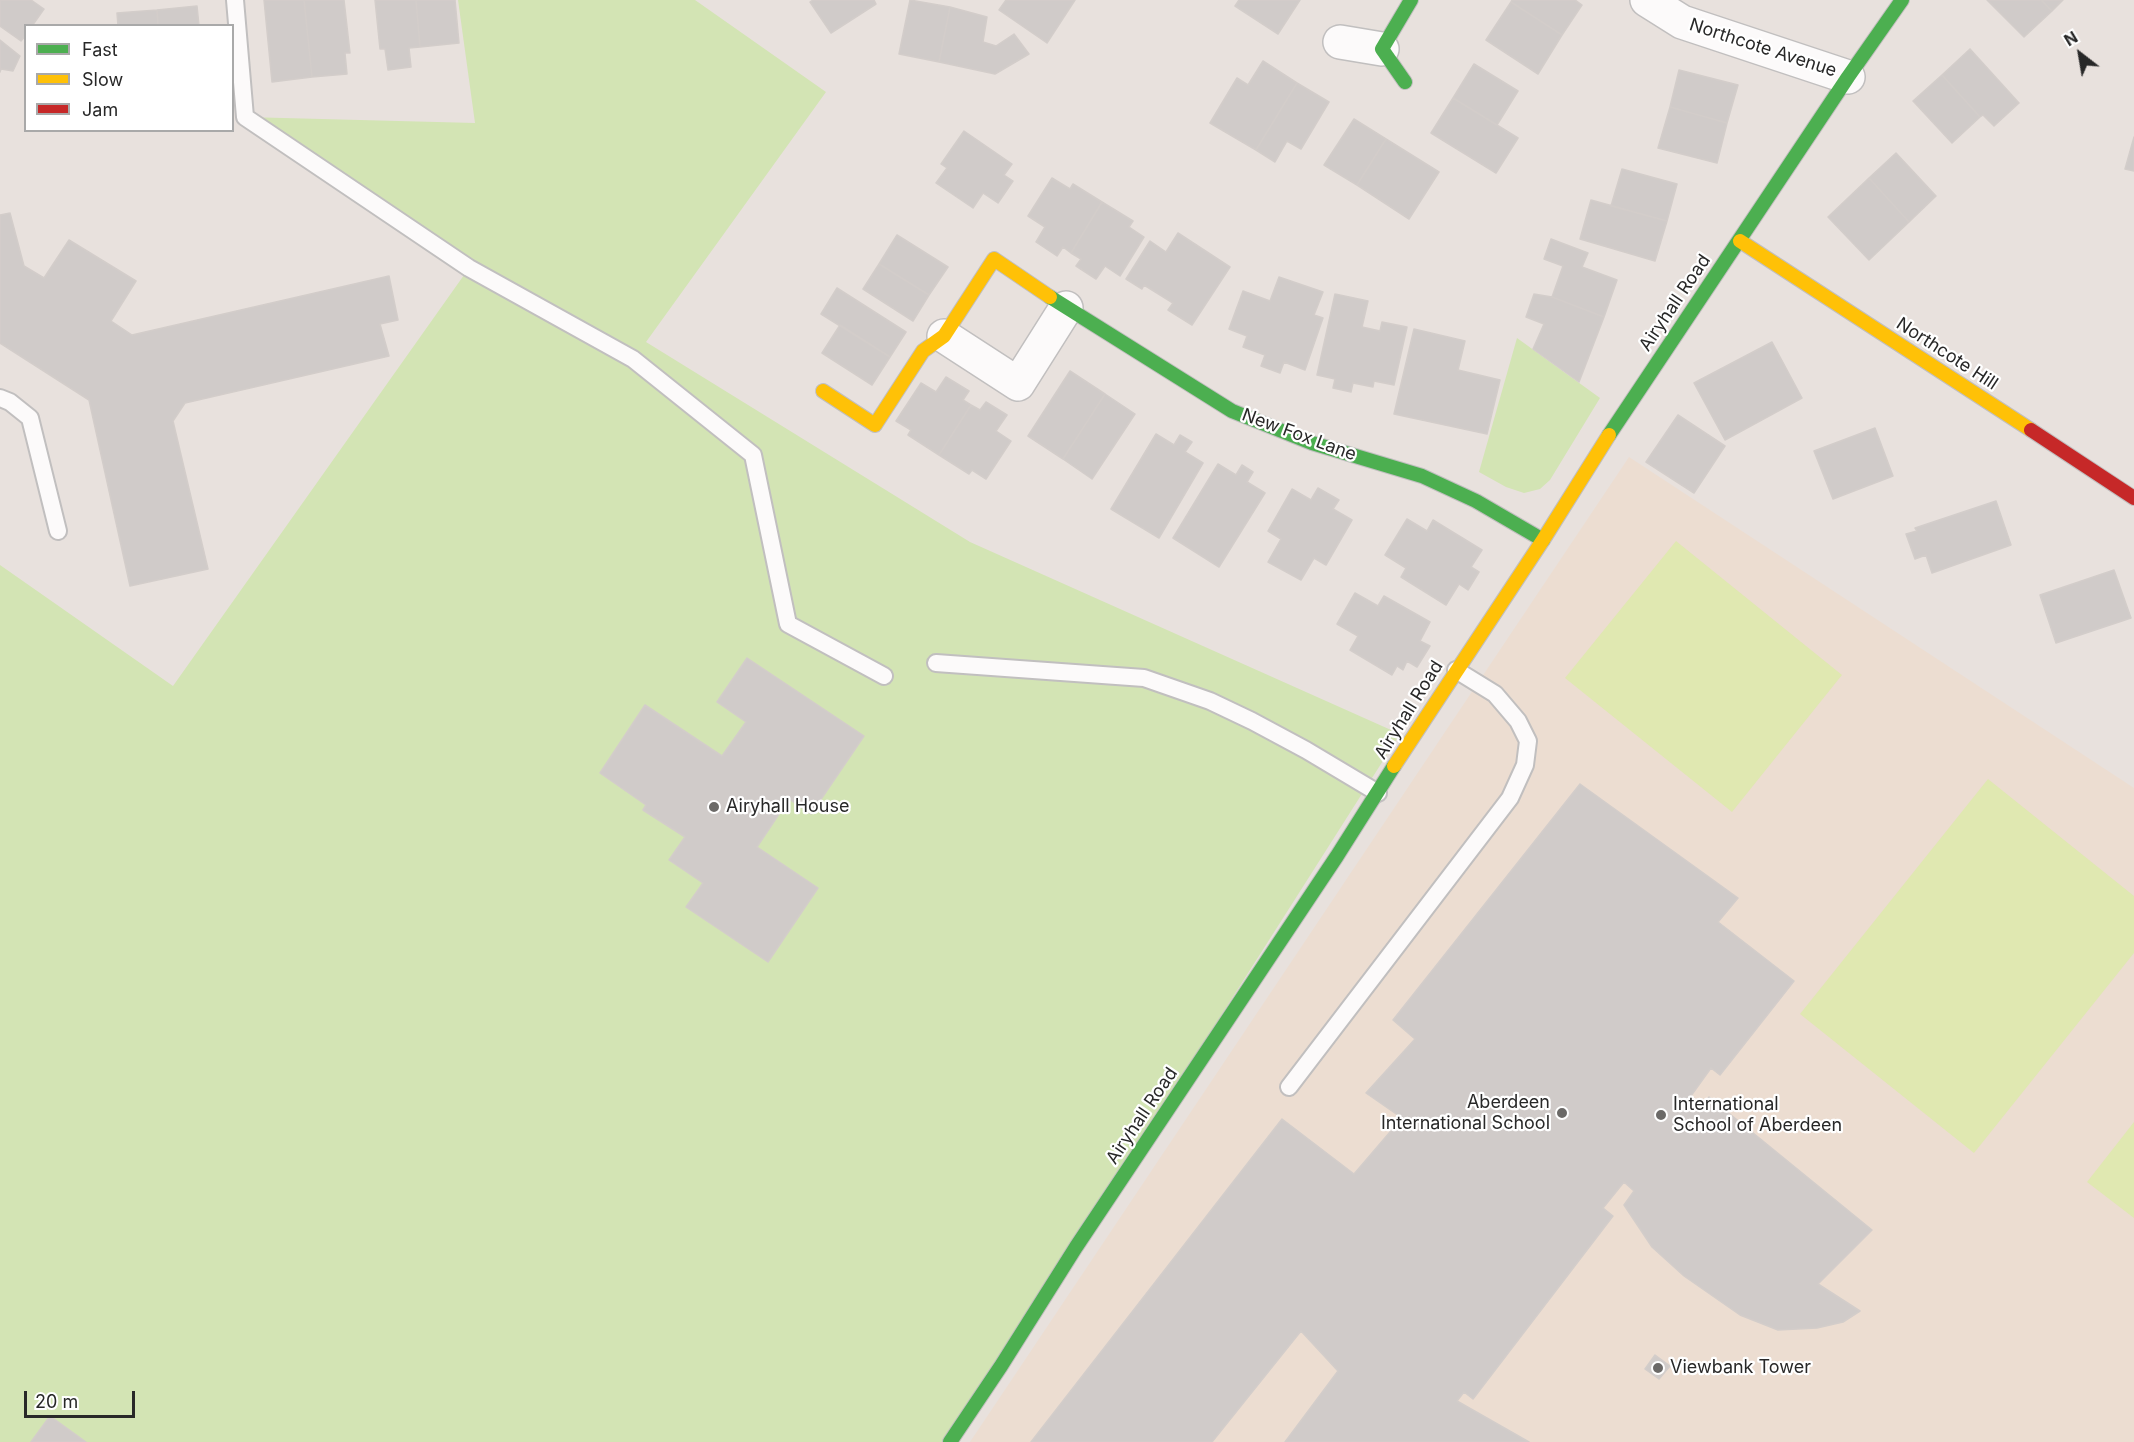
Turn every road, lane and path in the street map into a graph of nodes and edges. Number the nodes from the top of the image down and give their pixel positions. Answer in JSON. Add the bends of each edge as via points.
{"nodes":[{"id":1,"x":235,"y":0,"type":"edge"},
{"id":2,"x":1411,"y":0,"type":"edge"},
{"id":3,"x":1647,"y":0,"type":"edge"},
{"id":4,"x":1902,"y":0,"type":"edge"},
{"id":5,"x":1340,"y":42,"type":"dead end"},
{"id":6,"x":1382,"y":49,"type":"junction"},
{"id":7,"x":1848,"y":77,"type":"junction"},
{"id":8,"x":1405,"y":82,"type":"dead end"},
{"id":9,"x":1740,"y":241,"type":"junction"},
{"id":10,"x":1066,"y":308,"type":"junction"},
{"id":11,"x":944,"y":336,"type":"junction"},
{"id":12,"x":823,"y":391,"type":"dead end"},
{"id":13,"x":0,"y":398,"type":"edge"},
{"id":14,"x":2134,"y":498,"type":"edge"},
{"id":15,"x":58,"y":531,"type":"dead end"},
{"id":16,"x":1543,"y":540,"type":"junction"},
{"id":17,"x":936,"y":663,"type":"dead end"},
{"id":18,"x":1456,"y":670,"type":"junction"},
{"id":19,"x":884,"y":676,"type":"dead end"},
{"id":20,"x":1378,"y":793,"type":"junction"},
{"id":21,"x":1289,"y":1087,"type":"dead end"},
{"id":22,"x":950,"y":1442,"type":"edge"}],
"edges":[{"from":1,"to":19,"type":"lane","via":[[245,117],[469,268],[633,359],[753,455],[788,624]]},
{"from":2,"to":6,"type":"street"},
{"from":3,"to":7,"type":"street","name":"Northcote Avenue","via":[[1682,22]]},
{"from":4,"to":7,"type":"street","name":"Airyhall Road"},
{"from":5,"to":6,"type":"street"},
{"from":6,"to":8,"type":"street"},
{"from":7,"to":9,"type":"street","name":"Airyhall Road"},
{"from":9,"to":14,"type":"street","name":"Northcote Hill"},
{"from":9,"to":16,"type":"street","name":"Airyhall Road","via":[[1623,412]]},
{"from":10,"to":11,"type":"street","via":[[1018,384]]},
{"from":10,"to":11,"type":"street","name":"New Fox Lane","via":[[994,259]]},
{"from":10,"to":16,"type":"street","name":"New Fox Lane","via":[[1232,411],[1312,443],[1422,476],[1476,501]]},
{"from":11,"to":12,"type":"street","name":"New Fox Lane","via":[[923,351],[875,425]]},
{"from":13,"to":15,"type":"lane","via":[[30,418]]},
{"from":16,"to":18,"type":"street","name":"Airyhall Road"},
{"from":17,"to":20,"type":"lane","via":[[1144,678],[1210,701],[1252,721]]},
{"from":18,"to":20,"type":"street","name":"Airyhall Road"},
{"from":18,"to":21,"type":"lane","via":[[1495,694],[1518,721],[1528,741],[1525,765],[1510,798]]},
{"from":20,"to":22,"type":"street","name":"Airyhall Road"}]}
